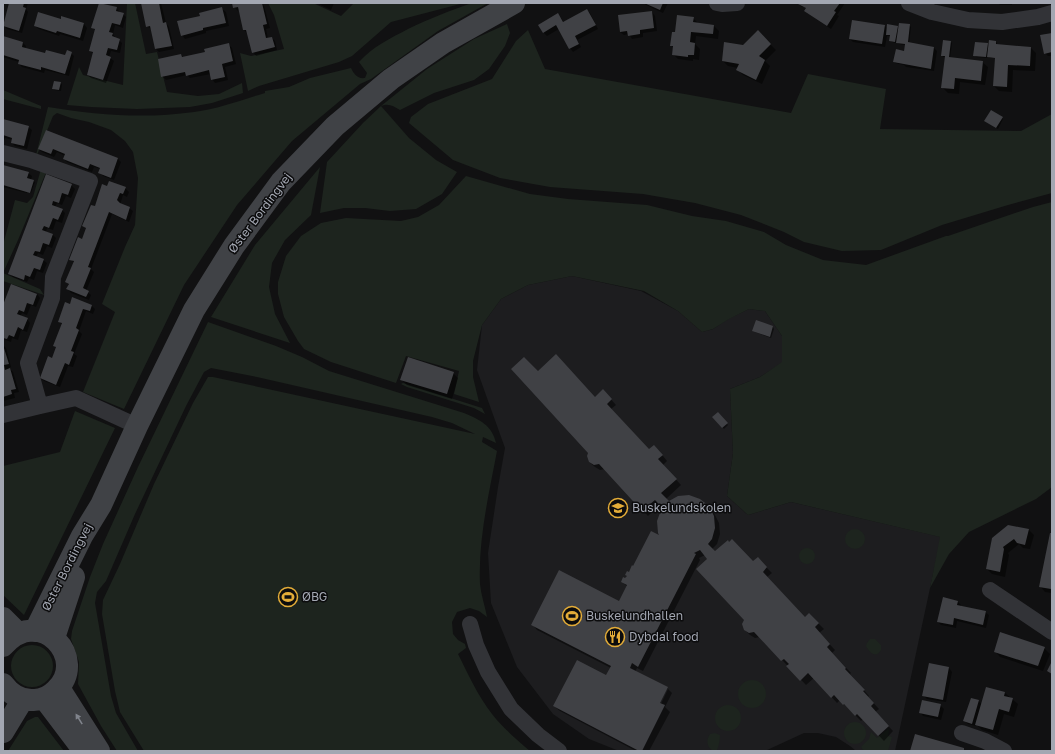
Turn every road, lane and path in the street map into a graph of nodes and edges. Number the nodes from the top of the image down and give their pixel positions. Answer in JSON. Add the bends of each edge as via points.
{"nodes":[{"id":1,"x":514,"y":3,"type":"edge"},
{"id":2,"x":717,"y":3,"type":"edge"},
{"id":3,"x":737,"y":3,"type":"edge"},
{"id":4,"x":909,"y":3,"type":"edge"},
{"id":5,"x":1052,"y":13,"type":"edge"},
{"id":6,"x":3,"y":153,"type":"edge"},
{"id":7,"x":40,"y":406,"type":"junction"},
{"id":8,"x":3,"y":415,"type":"edge"},
{"id":9,"x":137,"y":426,"type":"junction"},
{"id":10,"x":990,"y":590,"type":"dead end"},
{"id":11,"x":3,"y":618,"type":"edge"},
{"id":12,"x":470,"y":624,"type":"dead end"},
{"id":13,"x":1052,"y":632,"type":"edge"},
{"id":14,"x":28,"y":637,"type":"edge"},
{"id":15,"x":23,"y":693,"type":"edge"},
{"id":16,"x":3,"y":732,"type":"edge"},
{"id":17,"x":962,"y":733,"type":"dead end"},
{"id":18,"x":84,"y":751,"type":"edge"},
{"id":19,"x":99,"y":751,"type":"edge"},
{"id":20,"x":559,"y":751,"type":"edge"},
{"id":21,"x":1004,"y":751,"type":"edge"}],
"edges":[{"from":1,"to":9,"type":"street","name":"Øster Bordingvej","via":[[443,43],[391,78],[335,126],[281,182],[234,246],[194,310]]},
{"from":2,"to":3,"type":"street"},
{"from":4,"to":5,"type":"street","via":[[932,12],[968,20],[1002,22]]},
{"from":6,"to":7,"type":"street","via":[[90,181],[53,276],[52,298],[28,363]]},
{"from":7,"to":8,"type":"street"},
{"from":7,"to":9,"type":"street","via":[[76,398]]},
{"from":9,"to":14,"type":"street","name":"Øster Bordingvej","via":[[101,505],[72,582]]},
{"from":10,"to":13,"type":"street"},
{"from":11,"to":14,"type":"street"},
{"from":12,"to":20,"type":"street","via":[[488,672],[511,708],[538,735]]},
{"from":14,"to":15,"type":"street","via":[[59,644],[64,651],[67,667],[65,676]]},
{"from":15,"to":16,"type":"street"},
{"from":15,"to":18,"type":"street"},
{"from":19,"to":15,"type":"street","one_way":true},
{"from":17,"to":21,"type":"street"}]}
